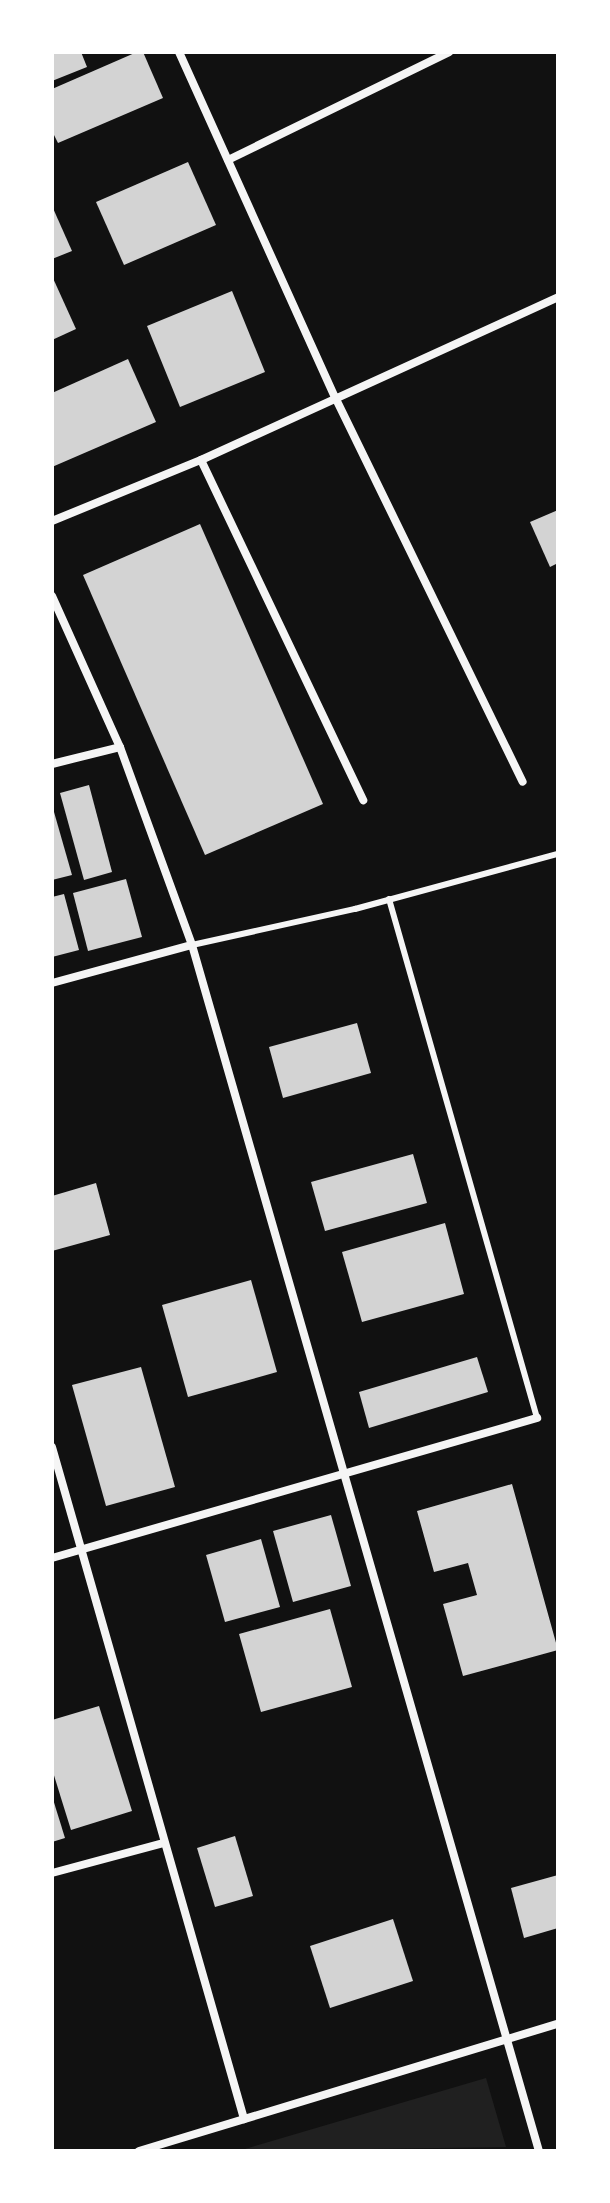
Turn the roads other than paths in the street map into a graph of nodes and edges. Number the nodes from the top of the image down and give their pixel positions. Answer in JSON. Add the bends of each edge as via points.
{"nodes":[{"id":1,"x":179,"y":52,"type":"edge"},
{"id":2,"x":449,"y":52,"type":"edge"},
{"id":3,"x":228,"y":160,"type":"junction"},
{"id":4,"x":558,"y":297,"type":"edge"},
{"id":5,"x":335,"y":397,"type":"junction"},
{"id":6,"x":201,"y":460,"type":"junction"},
{"id":7,"x":52,"y":521,"type":"edge"},
{"id":8,"x":52,"y":596,"type":"edge"},
{"id":9,"x":120,"y":747,"type":"junction"},
{"id":10,"x":52,"y":764,"type":"edge"},
{"id":11,"x":523,"y":782,"type":"dead end"},
{"id":12,"x":363,"y":800,"type":"dead end"},
{"id":13,"x":558,"y":854,"type":"edge"},
{"id":14,"x":389,"y":899,"type":"junction"},
{"id":15,"x":192,"y":945,"type":"junction"},
{"id":16,"x":52,"y":983,"type":"edge"},
{"id":17,"x":537,"y":1418,"type":"joint"},
{"id":18,"x":52,"y":1447,"type":"edge"},
{"id":19,"x":340,"y":1474,"type":"junction"},
{"id":20,"x":83,"y":1550,"type":"junction"},
{"id":21,"x":52,"y":1558,"type":"edge"},
{"id":22,"x":163,"y":1843,"type":"junction"},
{"id":23,"x":52,"y":1873,"type":"edge"},
{"id":24,"x":558,"y":2024,"type":"edge"},
{"id":25,"x":506,"y":2039,"type":"junction"},
{"id":26,"x":244,"y":2119,"type":"junction"},
{"id":27,"x":145,"y":2150,"type":"edge"},
{"id":28,"x":539,"y":2151,"type":"edge"}],
"edges":[{"from":1,"to":3,"type":"street"},
{"from":2,"to":3,"type":"street"},
{"from":3,"to":5,"type":"street"},
{"from":4,"to":5,"type":"street"},
{"from":5,"to":6,"type":"street"},
{"from":5,"to":11,"type":"street"},
{"from":6,"to":7,"type":"street"},
{"from":6,"to":12,"type":"street"},
{"from":8,"to":9,"type":"street"},
{"from":9,"to":10,"type":"street"},
{"from":9,"to":15,"type":"street"},
{"from":13,"to":14,"type":"lane"},
{"from":14,"to":15,"type":"lane"},
{"from":14,"to":17,"type":"lane"},
{"from":15,"to":16,"type":"street"},
{"from":15,"to":19,"type":"street"},
{"from":17,"to":19,"type":"street"},
{"from":18,"to":20,"type":"street"},
{"from":19,"to":20,"type":"street"},
{"from":19,"to":25,"type":"street"},
{"from":20,"to":21,"type":"street"},
{"from":20,"to":22,"type":"street"},
{"from":22,"to":23,"type":"street"},
{"from":22,"to":26,"type":"street"},
{"from":24,"to":25,"type":"street"},
{"from":25,"to":26,"type":"street"},
{"from":25,"to":28,"type":"street"},
{"from":26,"to":27,"type":"street"}]}
